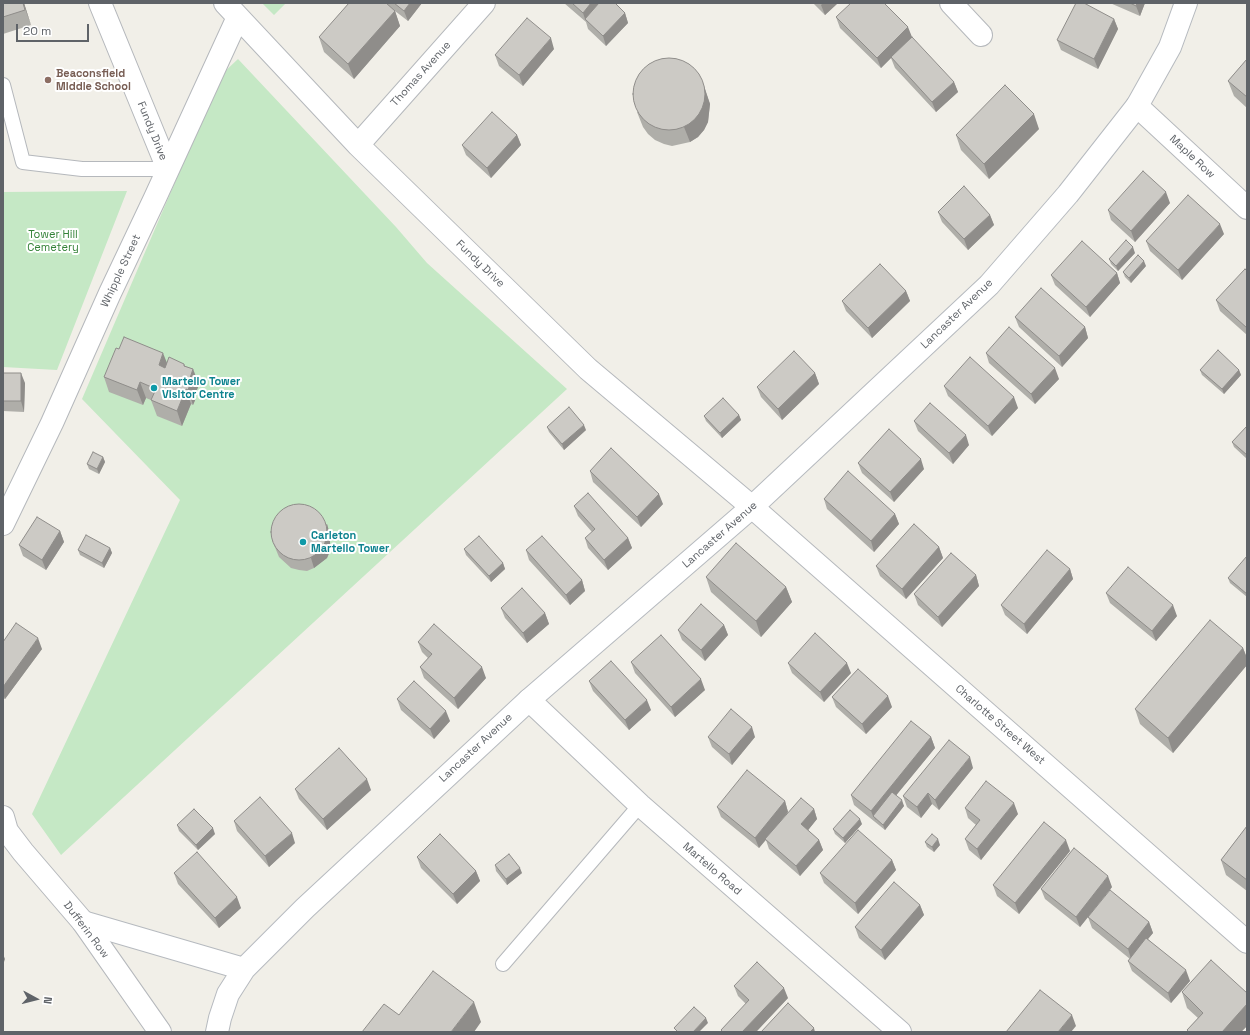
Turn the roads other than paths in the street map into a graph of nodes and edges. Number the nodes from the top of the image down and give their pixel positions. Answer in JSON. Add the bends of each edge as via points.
{"nodes":[{"id":1,"x":100,"y":3,"type":"edge"},
{"id":2,"x":484,"y":3,"type":"edge"},
{"id":3,"x":951,"y":3,"type":"edge"},
{"id":4,"x":1186,"y":3,"type":"edge"},
{"id":5,"x":231,"y":10,"type":"edge"},
{"id":6,"x":981,"y":35,"type":"dead end"},
{"id":7,"x":3,"y":85,"type":"edge"},
{"id":8,"x":1136,"y":106,"type":"junction"},
{"id":9,"x":358,"y":145,"type":"junction"},
{"id":10,"x":168,"y":169,"type":"junction"},
{"id":11,"x":1247,"y":208,"type":"edge"},
{"id":12,"x":752,"y":507,"type":"junction"},
{"id":13,"x":3,"y":524,"type":"edge"},
{"id":14,"x":529,"y":700,"type":"junction"},
{"id":15,"x":640,"y":805,"type":"junction"},
{"id":16,"x":4,"y":827,"type":"edge"},
{"id":17,"x":82,"y":922,"type":"junction"},
{"id":18,"x":1247,"y":942,"type":"edge"},
{"id":19,"x":503,"y":964,"type":"dead end"},
{"id":20,"x":244,"y":969,"type":"junction"},
{"id":21,"x":160,"y":1032,"type":"edge"},
{"id":22,"x":217,"y":1032,"type":"edge"},
{"id":23,"x":900,"y":1032,"type":"edge"}],
"edges":[{"from":1,"to":10,"type":"street","name":"Fundy Drive"},
{"from":2,"to":9,"type":"street","name":"Thomas Avenue"},
{"from":3,"to":6,"type":"street"},
{"from":4,"to":8,"type":"street","name":"Lancaster Avenue","via":[[1170,46]]},
{"from":5,"to":9,"type":"street","name":"Fundy Drive"},
{"from":5,"to":10,"type":"street","name":"Whipple Street"},
{"from":7,"to":10,"type":"lane","via":[[23,162],[82,169]]},
{"from":8,"to":11,"type":"street","name":"Maple Row"},
{"from":8,"to":12,"type":"street","name":"Lancaster Avenue","via":[[1068,194],[989,285]]},
{"from":9,"to":12,"type":"street","name":"Fundy Drive","via":[[588,369]]},
{"from":10,"to":13,"type":"street","name":"Whipple Street"},
{"from":12,"to":14,"type":"street","name":"Lancaster Avenue"},
{"from":12,"to":18,"type":"street","name":"Charlotte Street West"},
{"from":14,"to":15,"type":"street","name":"Martello Road"},
{"from":14,"to":20,"type":"street","name":"Lancaster Avenue","via":[[305,908]]},
{"from":15,"to":19,"type":"lane"},
{"from":15,"to":23,"type":"street","name":"Martello Road"},
{"from":16,"to":17,"type":"street","name":"Dufferin Row"},
{"from":17,"to":20,"type":"street"},
{"from":17,"to":21,"type":"street","name":"Dufferin Row"},
{"from":20,"to":22,"type":"street","name":"Lancaster Avenue","via":[[228,994]]}]}
